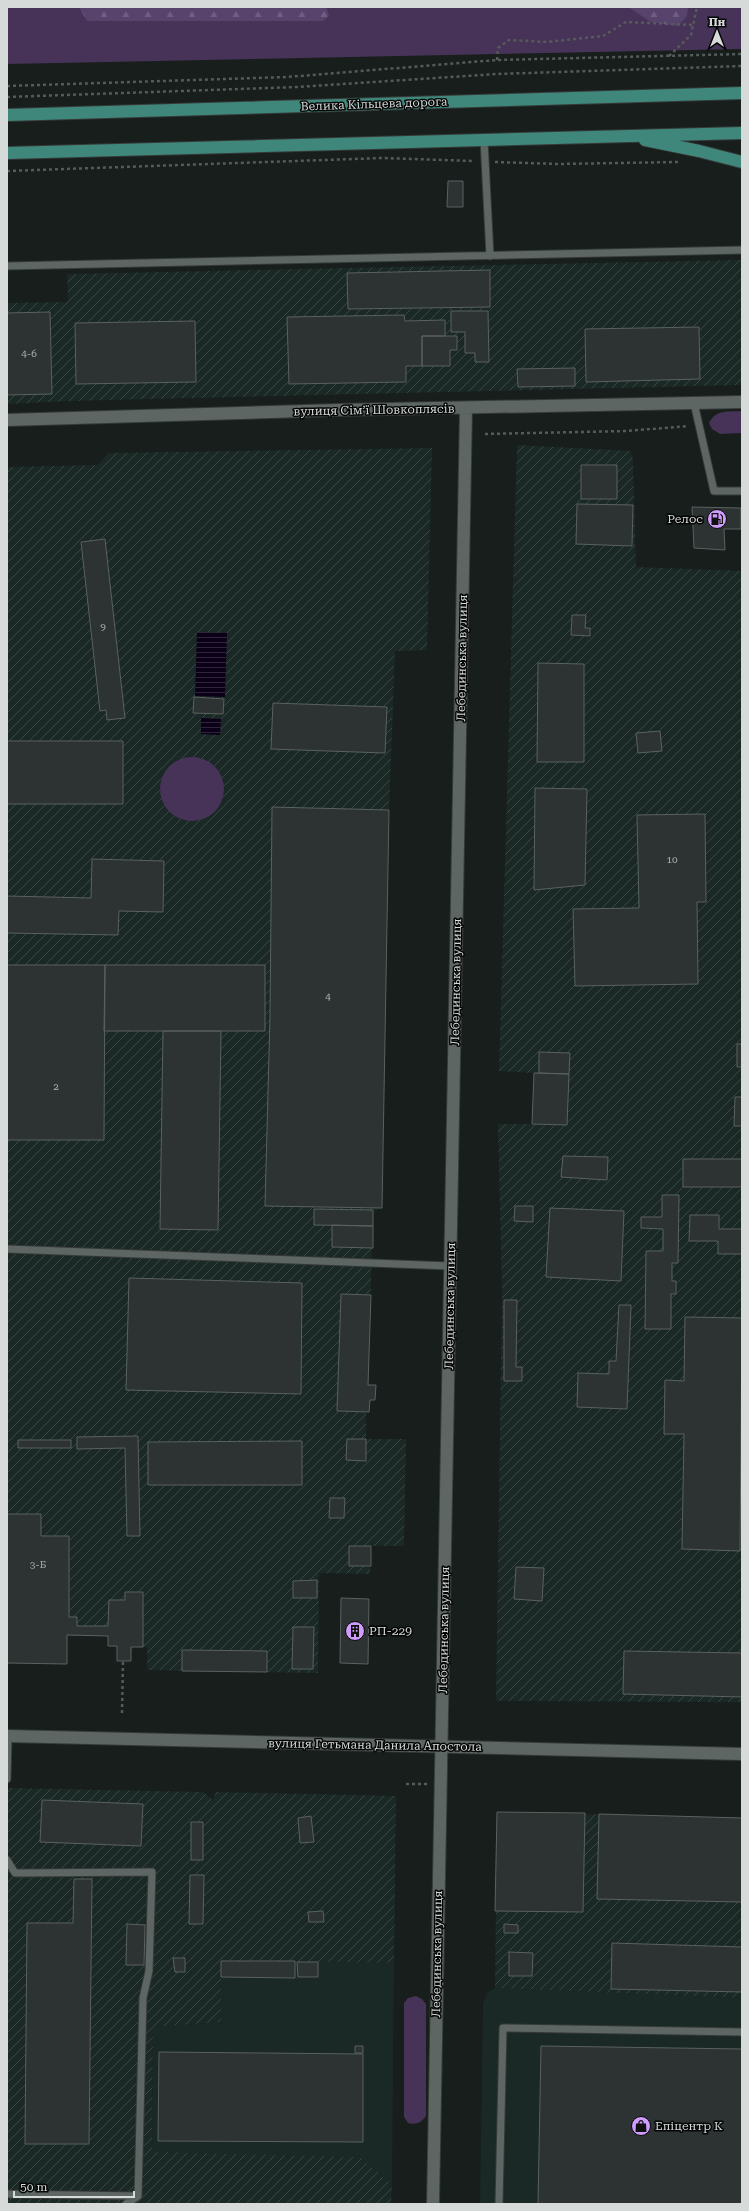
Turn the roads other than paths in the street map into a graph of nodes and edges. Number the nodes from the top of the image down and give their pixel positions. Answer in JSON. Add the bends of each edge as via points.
{"nodes":[{"id":1,"x":742,"y":93,"type":"edge"},
{"id":2,"x":7,"y":115,"type":"edge"},
{"id":3,"x":742,"y":133,"type":"edge"},
{"id":4,"x":623,"y":136,"type":"junction"},
{"id":5,"x":484,"y":140,"type":"junction"},
{"id":6,"x":7,"y":153,"type":"edge"},
{"id":7,"x":742,"y":162,"type":"edge"},
{"id":8,"x":742,"y":250,"type":"edge"},
{"id":9,"x":490,"y":256,"type":"junction"},
{"id":10,"x":7,"y":266,"type":"edge"},
{"id":11,"x":742,"y":402,"type":"edge"},
{"id":12,"x":694,"y":403,"type":"junction"},
{"id":13,"x":466,"y":408,"type":"junction"},
{"id":14,"x":7,"y":420,"type":"edge"},
{"id":15,"x":742,"y":491,"type":"edge"},
{"id":16,"x":7,"y":1248,"type":"edge"},
{"id":17,"x":450,"y":1266,"type":"junction"},
{"id":18,"x":8,"y":1736,"type":"edge"},
{"id":19,"x":441,"y":1747,"type":"junction"},
{"id":20,"x":742,"y":1754,"type":"edge"},
{"id":21,"x":7,"y":1779,"type":"edge"},
{"id":22,"x":7,"y":1860,"type":"edge"},
{"id":23,"x":7,"y":1873,"type":"edge"},
{"id":24,"x":15,"y":1873,"type":"junction"},
{"id":25,"x":742,"y":2032,"type":"edge"},
{"id":26,"x":7,"y":2194,"type":"edge"},
{"id":27,"x":138,"y":2196,"type":"junction"},
{"id":28,"x":126,"y":2204,"type":"edge"},
{"id":29,"x":433,"y":2204,"type":"edge"},
{"id":30,"x":499,"y":2204,"type":"edge"}],
"edges":[{"from":1,"to":2,"type":"main road","name":"Велика Кільцева дорога"},
{"from":3,"to":4,"type":"main road"},
{"from":4,"to":5,"type":"main road"},
{"from":4,"to":7,"type":"main road"},
{"from":5,"to":6,"type":"main road"},
{"from":5,"to":9,"type":"lane"},
{"from":8,"to":9,"type":"lane"},
{"from":9,"to":10,"type":"lane"},
{"from":11,"to":12,"type":"street","name":"вулиця Сімʼї Шовкоплясів"},
{"from":12,"to":13,"type":"street","name":"вулиця Сімʼї Шовкоплясів"},
{"from":12,"to":15,"type":"lane","via":[[714,491]]},
{"from":13,"to":14,"type":"street","name":"вулиця Сімʼї Шовкоплясів"},
{"from":13,"to":17,"type":"street","name":"Лебединська вулиця"},
{"from":16,"to":17,"type":"lane"},
{"from":17,"to":19,"type":"street","name":"Лебединська вулиця"},
{"from":18,"to":19,"type":"street","name":"вулиця Гетьмана Данила Апостола"},
{"from":18,"to":21,"type":"lane"},
{"from":19,"to":20,"type":"street","name":"вулиця Гетьмана Данила Апостола"},
{"from":19,"to":29,"type":"street","name":"Лебединська вулиця"},
{"from":22,"to":24,"type":"lane"},
{"from":23,"to":24,"type":"lane"},
{"from":24,"to":27,"type":"lane","via":[[152,1872],[149,1971],[143,1998]]},
{"from":25,"to":30,"type":"lane","via":[[503,2028]]},
{"from":26,"to":27,"type":"lane"},
{"from":27,"to":28,"type":"lane"}]}
